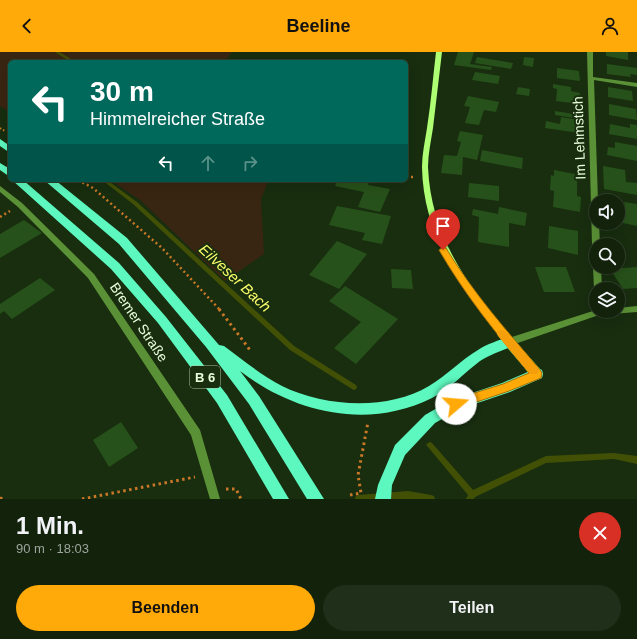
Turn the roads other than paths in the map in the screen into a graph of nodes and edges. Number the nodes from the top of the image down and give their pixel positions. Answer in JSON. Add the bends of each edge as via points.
{"nodes":[{"id":1,"x":439,"y":52,"type":"edge"},
{"id":2,"x":590,"y":52,"type":"edge"},
{"id":3,"x":590,"y":78,"type":"junction"},
{"id":4,"x":637,"y":85,"type":"edge"},
{"id":5,"x":0,"y":142,"type":"edge"},
{"id":6,"x":8,"y":148,"type":"edge"},
{"id":7,"x":0,"y":166,"type":"edge"},
{"id":8,"x":8,"y":172,"type":"edge"},
{"id":9,"x":19,"y":182,"type":"edge"},
{"id":10,"x":51,"y":182,"type":"edge"},
{"id":11,"x":0,"y":188,"type":"edge"},
{"id":12,"x":596,"y":238,"type":"edge"},
{"id":13,"x":637,"y":309,"type":"edge"},
{"id":14,"x":625,"y":310,"type":"edge"},
{"id":15,"x":589,"y":315,"type":"edge"},
{"id":16,"x":509,"y":342,"type":"junction"},
{"id":17,"x":210,"y":344,"type":"junction"},
{"id":18,"x":537,"y":374,"type":"joint"},
{"id":19,"x":384,"y":492,"type":"edge"},
{"id":20,"x":215,"y":498,"type":"edge"},
{"id":21,"x":281,"y":499,"type":"edge"},
{"id":22,"x":316,"y":499,"type":"edge"}],
"edges":[{"from":1,"to":16,"type":"main road","via":[[425,167],[433,225],[443,250],[459,278]]},
{"from":2,"to":3,"type":"street","name":"Im Lehmstich"},
{"from":3,"to":4,"type":"street","name":"Im Lehmstich"},
{"from":3,"to":12,"type":"street","name":"Im Lehmstich"},
{"from":5,"to":6,"type":"highway"},
{"from":7,"to":8,"type":"highway"},
{"from":9,"to":21,"type":"highway","number":"B 6","via":[[115,266],[162,320],[222,400]]},
{"from":10,"to":17,"type":"highway","number":"B 6","via":[[123,241]]},
{"from":11,"to":20,"type":"street","name":"Bremer Straße","via":[[20,204],[90,276],[196,433]]},
{"from":13,"to":14,"type":"street"},
{"from":15,"to":16,"type":"street"},
{"from":16,"to":17,"type":"highway","via":[[484,352],[427,394],[390,407],[370,408],[340,408],[318,404],[278,390]]},
{"from":16,"to":18,"type":"main road"},
{"from":17,"to":22,"type":"highway","number":"B 6","via":[[254,400]]},
{"from":18,"to":19,"type":"highway","via":[[505,388],[456,404],[430,419],[400,450]]}]}
